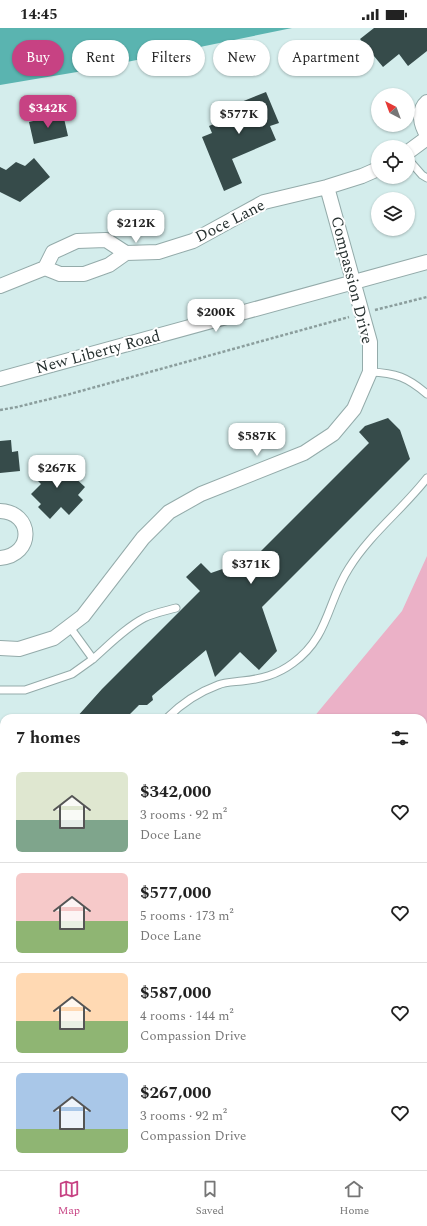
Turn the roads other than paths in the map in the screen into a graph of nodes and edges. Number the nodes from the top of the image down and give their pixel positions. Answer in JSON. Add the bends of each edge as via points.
{"nodes":[{"id":1,"x":427,"y":102,"type":"edge"},
{"id":2,"x":427,"y":136,"type":"edge"},
{"id":3,"x":415,"y":146,"type":"edge"},
{"id":4,"x":415,"y":168,"type":"edge"},
{"id":5,"x":371,"y":172,"type":"edge"},
{"id":6,"x":427,"y":178,"type":"edge"},
{"id":7,"x":328,"y":187,"type":"junction"},
{"id":8,"x":126,"y":253,"type":"junction"},
{"id":9,"x":427,"y":262,"type":"edge"},
{"id":10,"x":45,"y":268,"type":"junction"},
{"id":11,"x":354,"y":282,"type":"junction"},
{"id":12,"x":0,"y":286,"type":"edge"},
{"id":13,"x":370,"y":372,"type":"junction"},
{"id":14,"x":0,"y":379,"type":"edge"},
{"id":15,"x":427,"y":394,"type":"edge"},
{"id":16,"x":427,"y":478,"type":"edge"},
{"id":17,"x":0,"y":511,"type":"edge"},
{"id":18,"x":0,"y":558,"type":"edge"},
{"id":19,"x":176,"y":608,"type":"dead end"},
{"id":20,"x":69,"y":626,"type":"junction"},
{"id":21,"x":0,"y":648,"type":"edge"},
{"id":22,"x":93,"y":659,"type":"junction"},
{"id":23,"x":0,"y":690,"type":"edge"},
{"id":24,"x":172,"y":714,"type":"edge"}],
"edges":[{"from":1,"to":2,"type":"street","via":[[421,113],[422,127]]},
{"from":2,"to":3,"type":"street"},
{"from":4,"to":6,"type":"lane"},
{"from":5,"to":7,"type":"street","name":"Doce Lane"},
{"from":7,"to":8,"type":"street","name":"Doce Lane","via":[[264,202],[193,241],[158,252]]},
{"from":7,"to":11,"type":"street","name":"Compassion Drive"},
{"from":8,"to":10,"type":"street","via":[[108,265],[84,274],[60,274]]},
{"from":8,"to":10,"type":"street","via":[[106,240],[77,241],[53,252]]},
{"from":9,"to":11,"type":"street","name":"New Liberty Road"},
{"from":10,"to":12,"type":"street"},
{"from":11,"to":13,"type":"street","name":"Compassion Drive","via":[[370,342]]},
{"from":11,"to":14,"type":"street","name":"New Liberty Road"},
{"from":13,"to":15,"type":"lane","via":[[399,376]]},
{"from":13,"to":20,"type":"street","name":"Compassion Drive","via":[[354,409],[333,434],[304,453],[201,494],[169,512],[143,538],[83,616]]},
{"from":16,"to":24,"type":"lane","via":[[361,550],[346,573],[323,628],[301,656],[268,677],[218,684],[186,702]]},
{"from":17,"to":18,"type":"street","via":[[9,512],[21,520],[26,536],[19,551]]},
{"from":19,"to":22,"type":"lane","via":[[143,619],[116,638]]},
{"from":20,"to":21,"type":"street","name":"Compassion Drive","via":[[54,638],[26,647]]},
{"from":20,"to":22,"type":"lane"},
{"from":22,"to":23,"type":"lane","via":[[65,677],[25,690]]}]}
